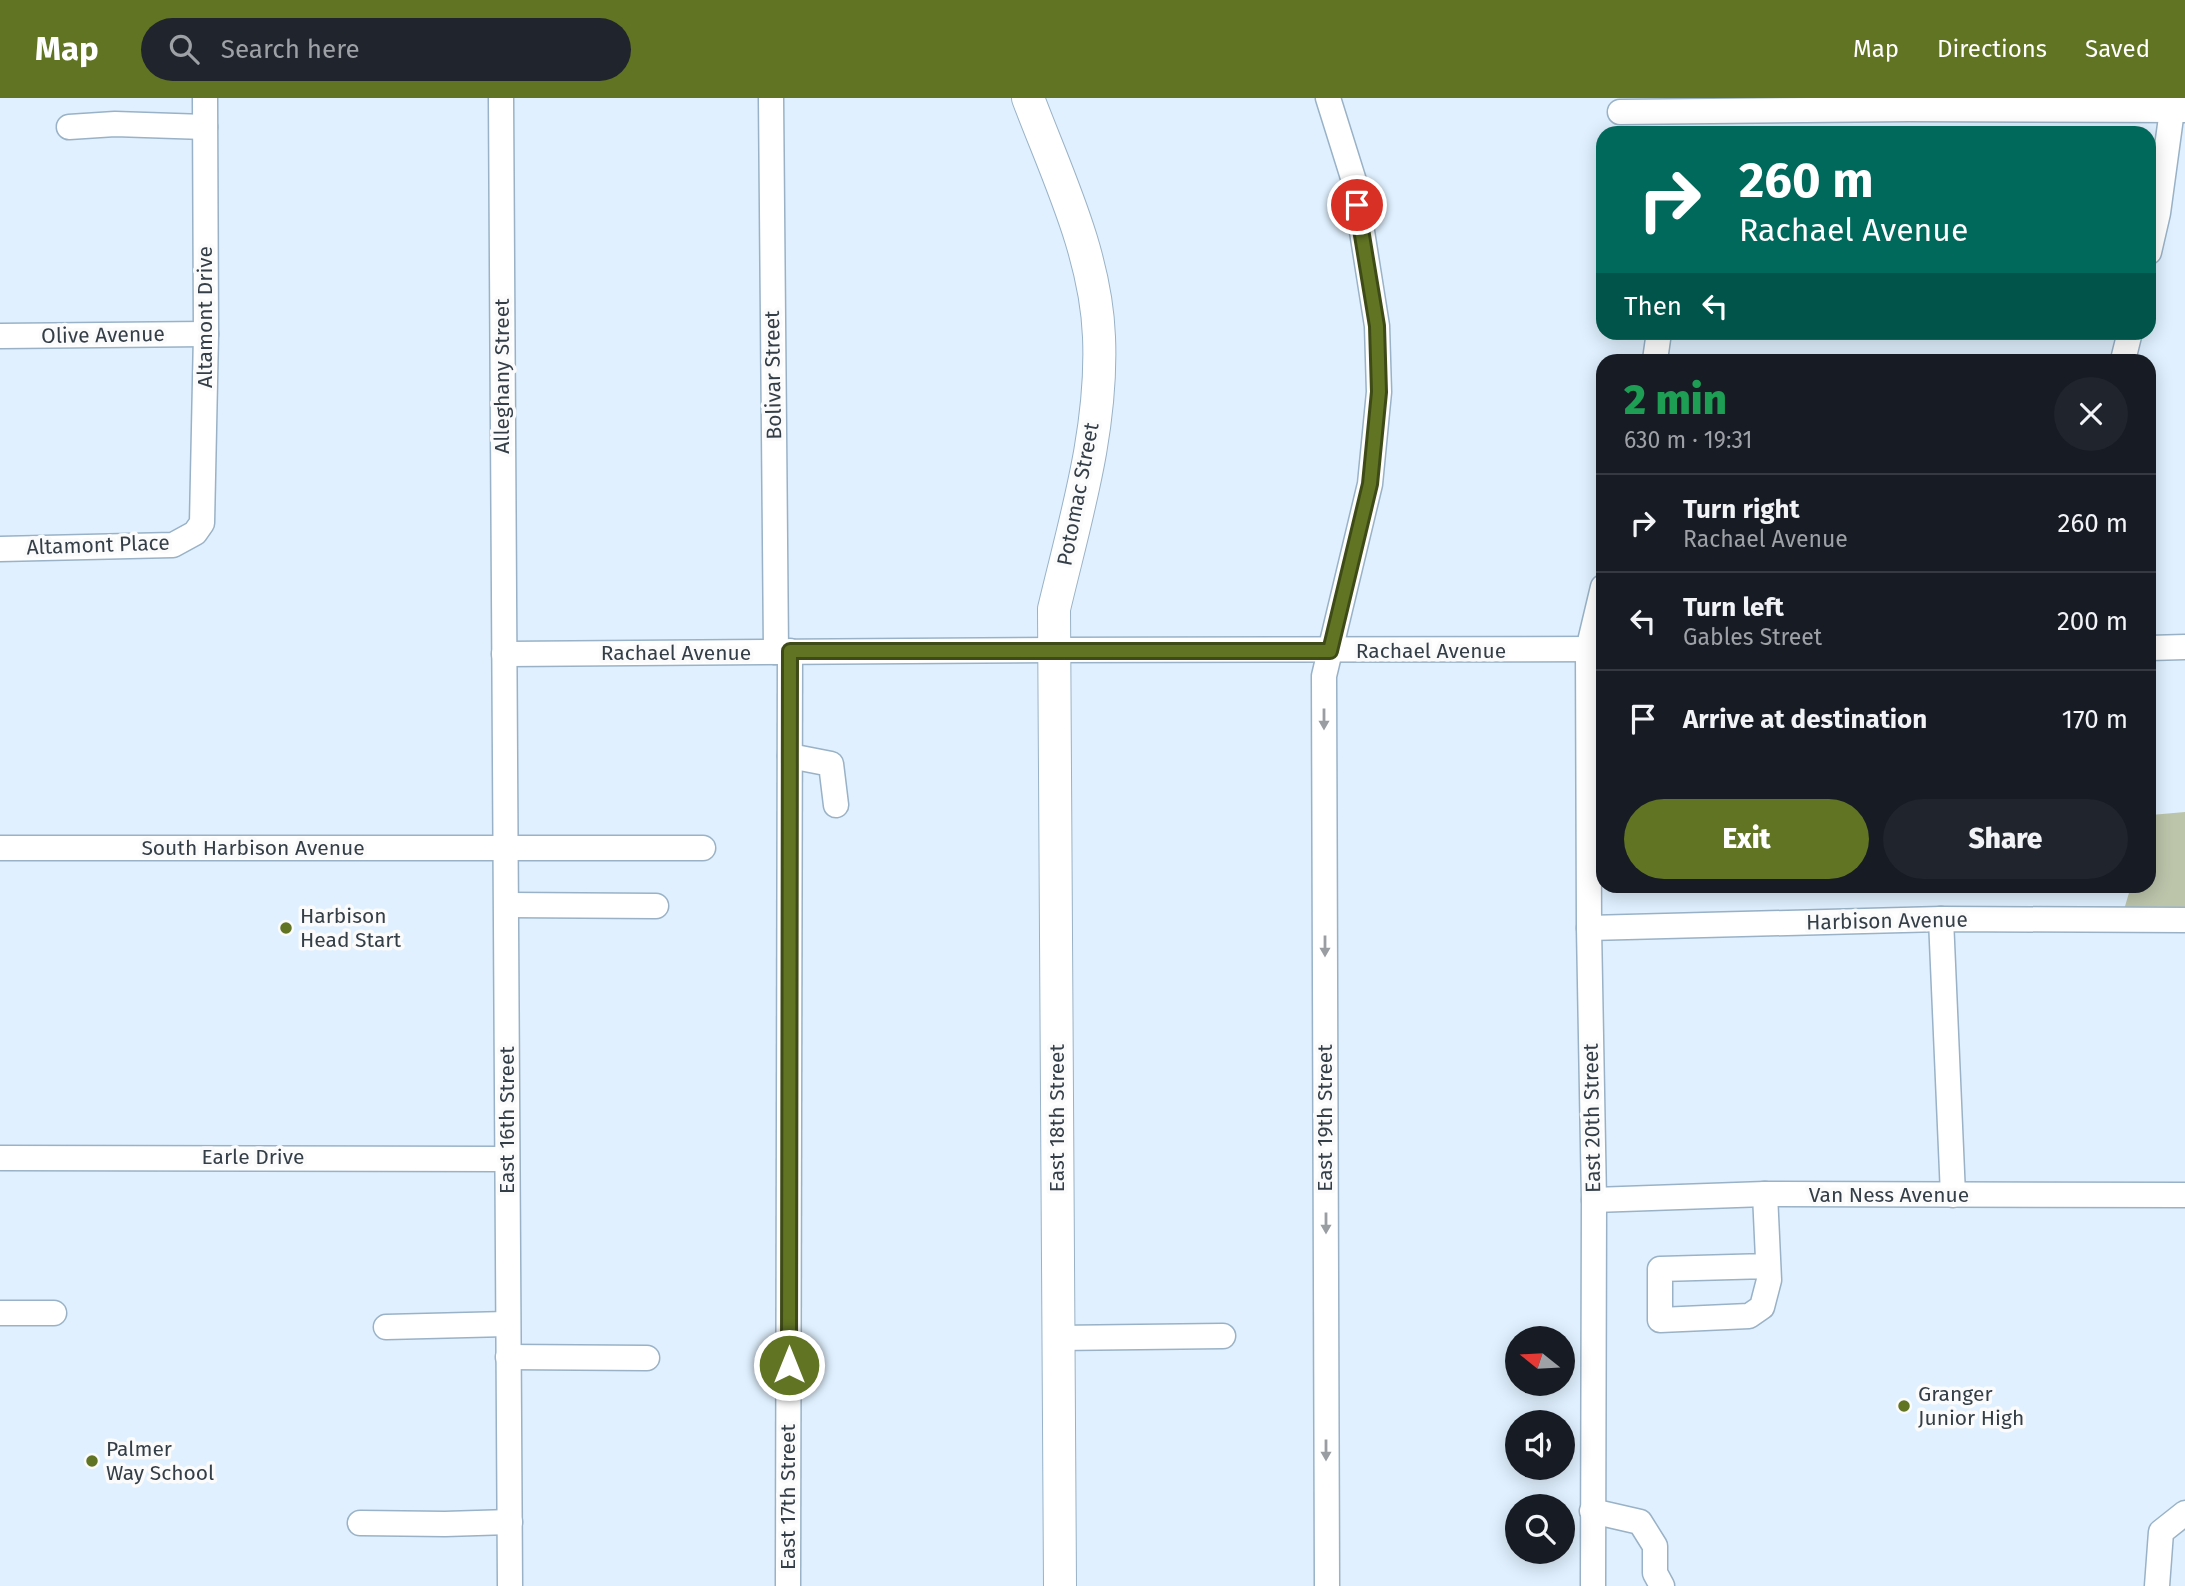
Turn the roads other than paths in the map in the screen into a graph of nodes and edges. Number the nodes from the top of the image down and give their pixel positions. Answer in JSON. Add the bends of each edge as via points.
{"nodes":[{"id":1,"x":205,"y":98,"type":"edge"},
{"id":2,"x":501,"y":98,"type":"edge"},
{"id":3,"x":771,"y":98,"type":"edge"},
{"id":4,"x":1028,"y":98,"type":"edge"},
{"id":5,"x":1328,"y":98,"type":"edge"},
{"id":6,"x":1908,"y":104,"type":"edge"},
{"id":7,"x":2176,"y":106,"type":"edge"},
{"id":8,"x":1620,"y":114,"type":"edge"},
{"id":9,"x":69,"y":127,"type":"dead end"},
{"id":10,"x":205,"y":127,"type":"junction"},
{"id":11,"x":2156,"y":221,"type":"edge"},
{"id":12,"x":206,"y":334,"type":"junction"},
{"id":13,"x":0,"y":336,"type":"edge"},
{"id":14,"x":195,"y":533,"type":"joint"},
{"id":15,"x":0,"y":548,"type":"edge"},
{"id":16,"x":2156,"y":648,"type":"edge"},
{"id":17,"x":2185,"y":648,"type":"edge"},
{"id":18,"x":1596,"y":649,"type":"edge"},
{"id":19,"x":1053,"y":650,"type":"junction"},
{"id":20,"x":783,"y":651,"type":"junction"},
{"id":21,"x":1330,"y":651,"type":"junction"},
{"id":22,"x":504,"y":654,"type":"junction"},
{"id":23,"x":790,"y":756,"type":"junction"},
{"id":24,"x":836,"y":805,"type":"dead end"},
{"id":25,"x":0,"y":848,"type":"edge"},
{"id":26,"x":703,"y":848,"type":"dead end"},
{"id":27,"x":506,"y":849,"type":"junction"},
{"id":28,"x":507,"y":905,"type":"junction"},
{"id":29,"x":656,"y":906,"type":"dead end"},
{"id":30,"x":1941,"y":919,"type":"junction"},
{"id":31,"x":2185,"y":920,"type":"edge"},
{"id":32,"x":1589,"y":928,"type":"junction"},
{"id":33,"x":0,"y":1158,"type":"edge"},
{"id":34,"x":506,"y":1159,"type":"junction"},
{"id":35,"x":1765,"y":1194,"type":"junction"},
{"id":36,"x":1954,"y":1195,"type":"junction"},
{"id":37,"x":2185,"y":1195,"type":"edge"},
{"id":38,"x":1594,"y":1200,"type":"junction"},
{"id":39,"x":1768,"y":1266,"type":"dead end"},
{"id":40,"x":0,"y":1313,"type":"edge"},
{"id":41,"x":54,"y":1313,"type":"dead end"},
{"id":42,"x":507,"y":1324,"type":"junction"},
{"id":43,"x":386,"y":1327,"type":"dead end"},
{"id":44,"x":1223,"y":1336,"type":"dead end"},
{"id":45,"x":1057,"y":1338,"type":"junction"},
{"id":46,"x":508,"y":1357,"type":"junction"},
{"id":47,"x":647,"y":1358,"type":"dead end"},
{"id":48,"x":1592,"y":1511,"type":"junction"},
{"id":49,"x":2185,"y":1513,"type":"edge"},
{"id":50,"x":360,"y":1522,"type":"dead end"},
{"id":51,"x":510,"y":1522,"type":"junction"},
{"id":52,"x":510,"y":1586,"type":"edge"},
{"id":53,"x":788,"y":1586,"type":"edge"},
{"id":54,"x":1059,"y":1586,"type":"edge"},
{"id":55,"x":1327,"y":1586,"type":"edge"},
{"id":56,"x":1593,"y":1586,"type":"edge"},
{"id":57,"x":1662,"y":1586,"type":"edge"},
{"id":58,"x":2157,"y":1586,"type":"edge"}],
"edges":[{"from":1,"to":10,"type":"street","name":"Altamont Drive"},
{"from":2,"to":22,"type":"street","name":"Alleghany Street"},
{"from":3,"to":20,"type":"street","name":"Bolivar Street"},
{"from":4,"to":19,"type":"main road","name":"Potomac Street","via":[[1083,244],[1099,335],[1089,463],[1054,609]]},
{"from":5,"to":21,"type":"street","name":"East 19th Street","via":[[1354,181],[1377,326],[1379,392],[1370,484]]},
{"from":6,"to":7,"type":"street"},
{"from":6,"to":8,"type":"street"},
{"from":7,"to":11,"type":"street"},
{"from":9,"to":10,"type":"street"},
{"from":10,"to":12,"type":"street","name":"Altamont Drive"},
{"from":12,"to":13,"type":"street","name":"Olive Avenue"},
{"from":12,"to":14,"type":"street","name":"Altamont Drive","via":[[202,523]]},
{"from":14,"to":15,"type":"street","name":"Altamont Place","via":[[173,545]]},
{"from":16,"to":17,"type":"street"},
{"from":18,"to":21,"type":"street","name":"Rachael Avenue"},
{"from":18,"to":32,"type":"street","name":"East 20th Street"},
{"from":19,"to":20,"type":"street","name":"Rachael Avenue"},
{"from":19,"to":21,"type":"street","name":"Rachael Avenue"},
{"from":19,"to":45,"type":"main road","name":"East 18th Street"},
{"from":20,"to":22,"type":"street","name":"Rachael Avenue"},
{"from":20,"to":23,"type":"street","name":"East 17th Street"},
{"from":21,"to":55,"type":"street","name":"East 19th Street","one_way":true,"via":[[1324,676]]},
{"from":22,"to":27,"type":"street","name":"East 16th Street"},
{"from":23,"to":24,"type":"street","via":[[831,764]]},
{"from":23,"to":53,"type":"street","name":"East 17th Street"},
{"from":25,"to":27,"type":"street","name":"South Harbison Avenue"},
{"from":26,"to":27,"type":"street","name":"South Harbison Avenue"},
{"from":27,"to":28,"type":"street","name":"East 16th Street"},
{"from":28,"to":29,"type":"street"},
{"from":28,"to":34,"type":"street","name":"East 16th Street"},
{"from":30,"to":31,"type":"street","name":"Harbison Avenue"},
{"from":30,"to":32,"type":"street","name":"Harbison Avenue"},
{"from":30,"to":36,"type":"street"},
{"from":32,"to":38,"type":"street","name":"East 20th Street"},
{"from":33,"to":34,"type":"street","name":"Earle Drive"},
{"from":34,"to":42,"type":"street","name":"East 16th Street"},
{"from":35,"to":36,"type":"street","name":"Van Ness Avenue"},
{"from":35,"to":38,"type":"street","name":"Van Ness Avenue"},
{"from":35,"to":39,"type":"street"},
{"from":36,"to":37,"type":"street","name":"Van Ness Avenue"},
{"from":38,"to":48,"type":"street","name":"East 20th Street"},
{"from":40,"to":41,"type":"street"},
{"from":42,"to":43,"type":"street"},
{"from":42,"to":46,"type":"street","name":"East 16th Street"},
{"from":44,"to":45,"type":"street"},
{"from":45,"to":54,"type":"main road","name":"East 18th Street"},
{"from":46,"to":47,"type":"street"},
{"from":46,"to":51,"type":"street","name":"East 16th Street"},
{"from":48,"to":56,"type":"street","name":"East 20th Street"},
{"from":48,"to":57,"type":"street","via":[[1640,1522],[1655,1546],[1655,1573]]},
{"from":49,"to":58,"type":"street","via":[[2161,1532]]},
{"from":50,"to":51,"type":"street"},
{"from":51,"to":52,"type":"street","name":"East 16th Street"}]}
